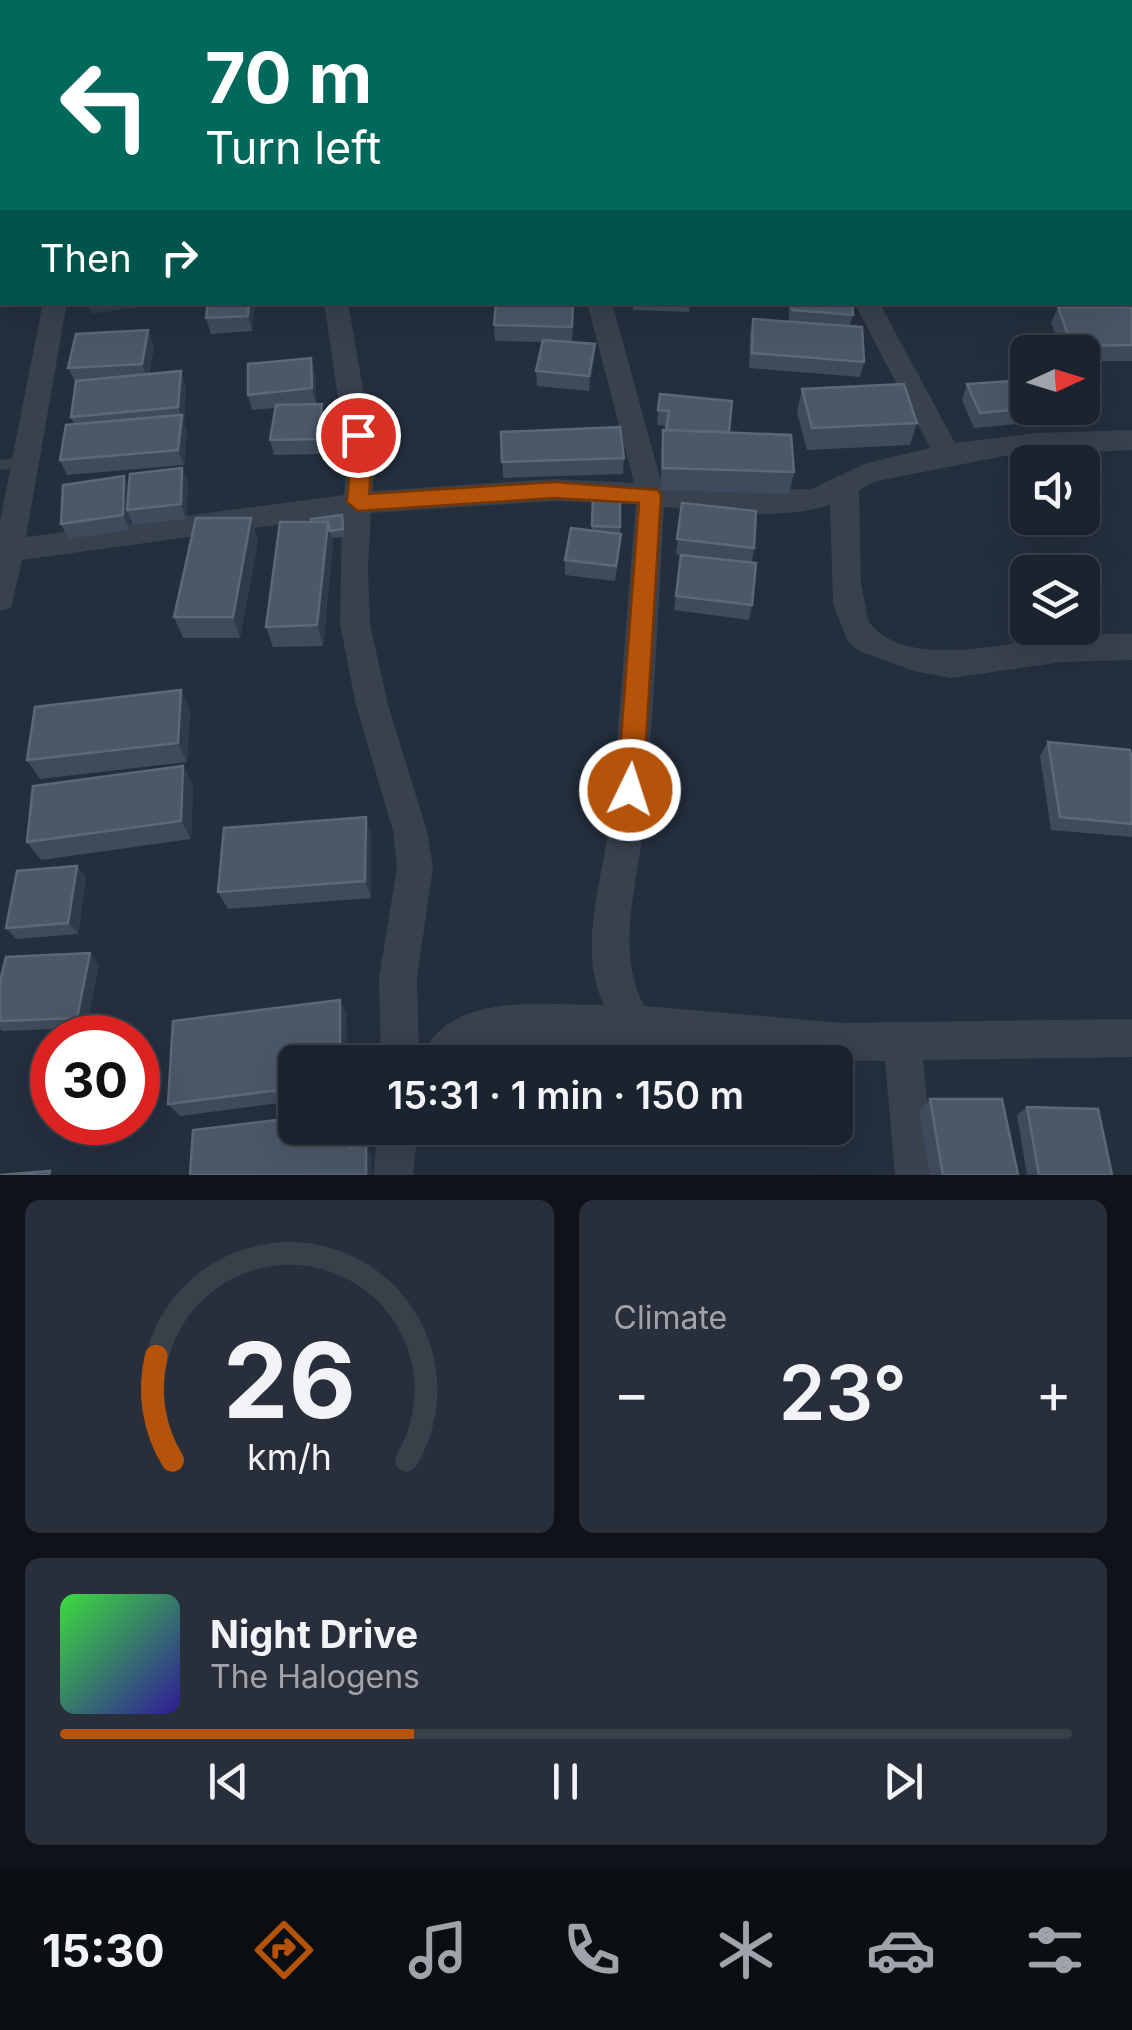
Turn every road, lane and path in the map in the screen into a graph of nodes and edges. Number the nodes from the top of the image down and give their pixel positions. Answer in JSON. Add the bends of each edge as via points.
{"nodes":[{"id":1,"x":54,"y":305,"type":"edge"},
{"id":2,"x":336,"y":305,"type":"edge"},
{"id":3,"x":600,"y":305,"type":"edge"},
{"id":4,"x":867,"y":305,"type":"edge"},
{"id":5,"x":1132,"y":440,"type":"edge"},
{"id":6,"x":948,"y":457,"type":"junction"},
{"id":7,"x":13,"y":464,"type":"edge"},
{"id":8,"x":845,"y":482,"type":"junction"},
{"id":9,"x":651,"y":495,"type":"junction"},
{"id":10,"x":358,"y":502,"type":"junction"},
{"id":11,"x":12,"y":550,"type":"junction"},
{"id":12,"x":0,"y":599,"type":"edge"},
{"id":13,"x":1132,"y":647,"type":"edge"},
{"id":14,"x":633,"y":1024,"type":"junction"},
{"id":15,"x":1132,"y":1038,"type":"edge"},
{"id":16,"x":902,"y":1040,"type":"junction"},
{"id":17,"x":400,"y":1045,"type":"edge"},
{"id":18,"x":455,"y":1045,"type":"edge"},
{"id":19,"x":396,"y":1145,"type":"edge"},
{"id":20,"x":393,"y":1175,"type":"edge"},
{"id":21,"x":915,"y":1175,"type":"edge"}],
"edges":[{"from":1,"to":7,"type":"street"},
{"from":2,"to":10,"type":"street","via":[[361,459]]},
{"from":3,"to":9,"type":"street"},
{"from":4,"to":6,"type":"street"},
{"from":5,"to":6,"type":"street","via":[[1007,446]]},
{"from":6,"to":8,"type":"street"},
{"from":7,"to":11,"type":"street"},
{"from":8,"to":9,"type":"street","via":[[807,501]]},
{"from":8,"to":13,"type":"street","via":[[844,562],[853,622],[872,644],[948,667]]},
{"from":9,"to":10,"type":"street","via":[[554,490]]},
{"from":9,"to":14,"type":"street","via":[[628,822],[610,930],[614,986]]},
{"from":10,"to":11,"type":"street"},
{"from":10,"to":17,"type":"street","via":[[354,624],[415,868],[398,978]]},
{"from":11,"to":12,"type":"street"},
{"from":14,"to":16,"type":"street","via":[[844,1042]]},
{"from":14,"to":18,"type":"street","via":[[502,1024]]},
{"from":15,"to":16,"type":"street"},
{"from":16,"to":21,"type":"street"},
{"from":19,"to":20,"type":"street"}]}
